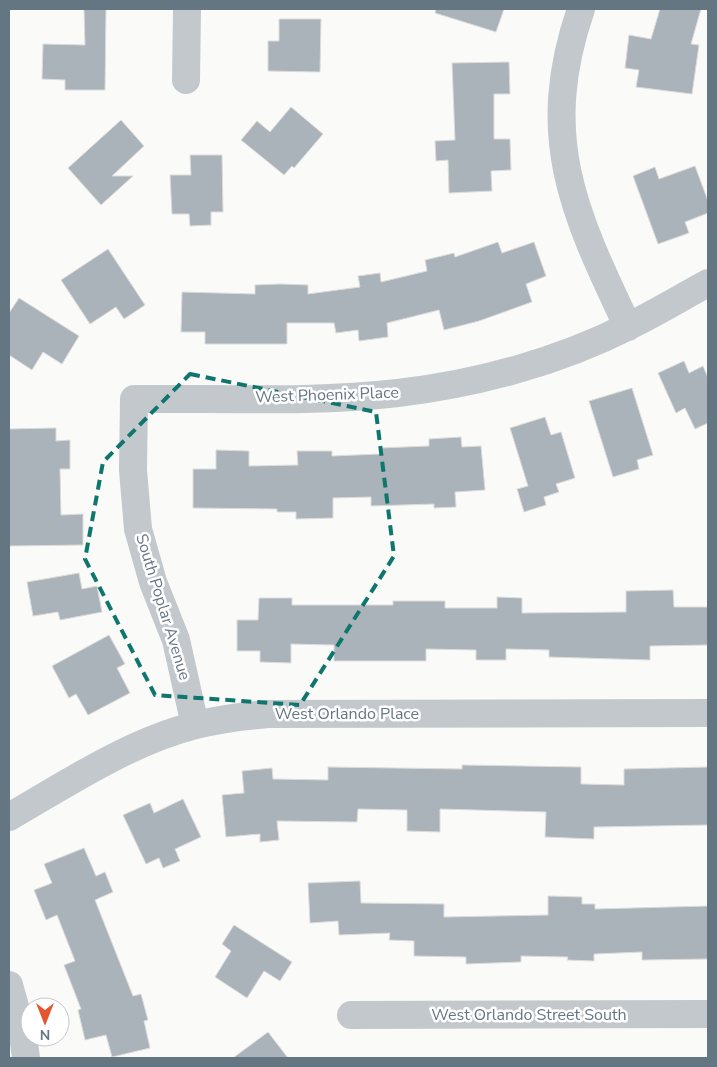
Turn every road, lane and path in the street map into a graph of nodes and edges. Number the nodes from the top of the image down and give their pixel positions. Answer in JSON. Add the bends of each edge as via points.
{"nodes":[{"id":1,"x":187,"y":9,"type":"edge"},
{"id":2,"x":580,"y":9,"type":"edge"},
{"id":3,"x":186,"y":80,"type":"dead end"},
{"id":4,"x":708,"y":283,"type":"edge"},
{"id":5,"x":628,"y":327,"type":"junction"},
{"id":6,"x":134,"y":399,"type":"joint"},
{"id":7,"x":708,"y":713,"type":"edge"},
{"id":8,"x":196,"y":725,"type":"junction"},
{"id":9,"x":9,"y":817,"type":"edge"},
{"id":10,"x":9,"y":986,"type":"edge"},
{"id":11,"x":708,"y":1014,"type":"edge"},
{"id":12,"x":351,"y":1015,"type":"dead end"},
{"id":13,"x":26,"y":1058,"type":"edge"}],
"edges":[{"from":1,"to":3,"type":"street"},
{"from":2,"to":5,"type":"street","via":[[568,56],[562,100],[566,170],[588,242]]},
{"from":4,"to":5,"type":"street","name":"West Phoenix Place"},
{"from":5,"to":6,"type":"street","name":"West Phoenix Place","via":[[571,351],[512,370],[398,393],[336,398]]},
{"from":6,"to":8,"type":"street","name":"South Poplar Avenue","via":[[133,470],[138,529],[153,582],[176,640]]},
{"from":7,"to":8,"type":"street","name":"West Orlando Place","via":[[268,714]]},
{"from":8,"to":9,"type":"street","name":"West Orlando Place","via":[[147,742],[102,764]]},
{"from":10,"to":13,"type":"street"},
{"from":11,"to":12,"type":"street","name":"West Orlando Street South"}]}
